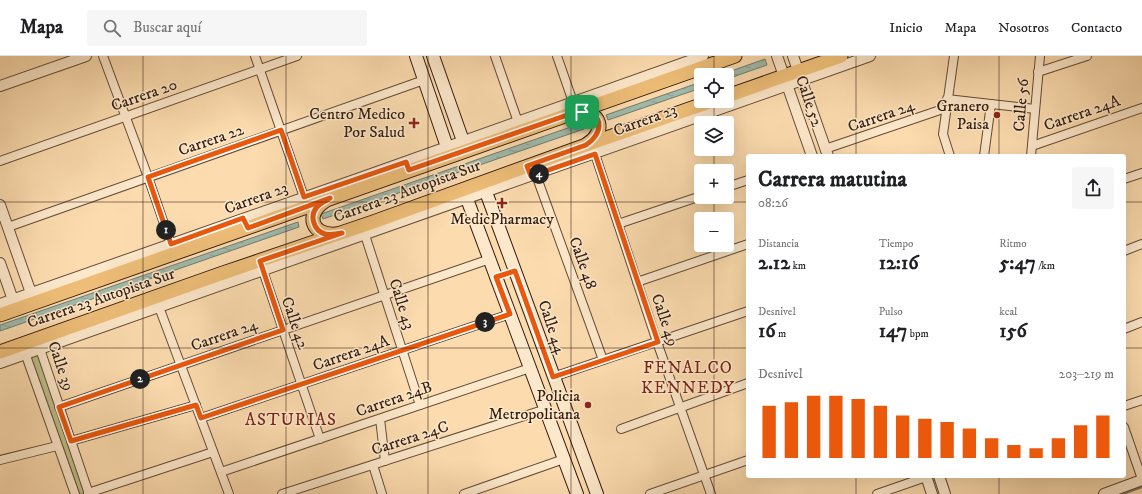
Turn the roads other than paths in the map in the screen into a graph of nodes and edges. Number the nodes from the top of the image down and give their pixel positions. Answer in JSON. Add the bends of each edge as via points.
{"nodes":[{"id":1,"x":86,"y":56,"type":"edge"},
{"id":2,"x":103,"y":56,"type":"edge"},
{"id":3,"x":255,"y":56,"type":"edge"},
{"id":4,"x":297,"y":56,"type":"edge"},
{"id":5,"x":416,"y":56,"type":"edge"},
{"id":6,"x":433,"y":56,"type":"edge"},
{"id":7,"x":495,"y":56,"type":"edge"},
{"id":8,"x":557,"y":56,"type":"edge"},
{"id":9,"x":703,"y":56,"type":"edge"},
{"id":10,"x":735,"y":56,"type":"edge"},
{"id":11,"x":777,"y":56,"type":"edge"},
{"id":12,"x":793,"y":56,"type":"edge"},
{"id":13,"x":841,"y":56,"type":"edge"},
{"id":14,"x":870,"y":56,"type":"edge"},
{"id":15,"x":954,"y":56,"type":"edge"},
{"id":16,"x":1040,"y":56,"type":"edge"},
{"id":17,"x":1087,"y":56,"type":"edge"},
{"id":18,"x":260,"y":69,"type":"junction"},
{"id":19,"x":1038,"y":72,"type":"junction"},
{"id":20,"x":800,"y":76,"type":"junction"},
{"id":21,"x":424,"y":80,"type":"junction"},
{"id":22,"x":786,"y":81,"type":"junction"},
{"id":23,"x":0,"y":86,"type":"edge"},
{"id":24,"x":734,"y":94,"type":"edge"},
{"id":25,"x":948,"y":99,"type":"junction"},
{"id":26,"x":991,"y":104,"type":"junction"},
{"id":27,"x":573,"y":108,"type":"junction"},
{"id":28,"x":694,"y":108,"type":"edge"},
{"id":29,"x":946,"y":108,"type":"junction"},
{"id":30,"x":1142,"y":108,"type":"edge"},
{"id":31,"x":1034,"y":109,"type":"junction"},
{"id":32,"x":125,"y":117,"type":"junction"},
{"id":33,"x":518,"y":122,"type":"junction"},
{"id":34,"x":281,"y":130,"type":"junction"},
{"id":35,"x":498,"y":134,"type":"junction"},
{"id":36,"x":464,"y":141,"type":"junction"},
{"id":37,"x":1032,"y":146,"type":"junction"},
{"id":38,"x":447,"y":147,"type":"junction"},
{"id":39,"x":590,"y":149,"type":"junction"},
{"id":40,"x":826,"y":153,"type":"edge"},
{"id":41,"x":811,"y":154,"type":"edge"},
{"id":42,"x":949,"y":154,"type":"edge"},
{"id":43,"x":984,"y":154,"type":"edge"},
{"id":44,"x":1031,"y":154,"type":"edge"},
{"id":45,"x":0,"y":161,"type":"edge"},
{"id":46,"x":408,"y":166,"type":"junction"},
{"id":47,"x":531,"y":172,"type":"junction"},
{"id":48,"x":1142,"y":173,"type":"edge"},
{"id":49,"x":148,"y":177,"type":"junction"},
{"id":50,"x":1126,"y":178,"type":"edge"},
{"id":51,"x":746,"y":181,"type":"edge"},
{"id":52,"x":734,"y":185,"type":"edge"},
{"id":53,"x":486,"y":192,"type":"junction"},
{"id":54,"x":304,"y":197,"type":"junction"},
{"id":55,"x":330,"y":198,"type":"junction"},
{"id":56,"x":694,"y":198,"type":"edge"},
{"id":57,"x":467,"y":199,"type":"junction"},
{"id":58,"x":428,"y":202,"type":"junction"},
{"id":59,"x":0,"y":205,"type":"edge"},
{"id":60,"x":415,"y":217,"type":"junction"},
{"id":61,"x":373,"y":222,"type":"junction"},
{"id":62,"x":402,"y":222,"type":"junction"},
{"id":63,"x":246,"y":223,"type":"junction"},
{"id":64,"x":618,"y":224,"type":"junction"},
{"id":65,"x":8,"y":227,"type":"junction"},
{"id":66,"x":342,"y":233,"type":"junction"},
{"id":67,"x":365,"y":235,"type":"junction"},
{"id":68,"x":171,"y":244,"type":"junction"},
{"id":69,"x":1142,"y":244,"type":"edge"},
{"id":70,"x":746,"y":245,"type":"edge"},
{"id":71,"x":1126,"y":250,"type":"edge"},
{"id":72,"x":490,"y":259,"type":"junction"},
{"id":73,"x":0,"y":263,"type":"edge"},
{"id":74,"x":261,"y":266,"type":"junction"},
{"id":75,"x":515,"y":271,"type":"junction"},
{"id":76,"x":496,"y":277,"type":"junction"},
{"id":77,"x":638,"y":282,"type":"junction"},
{"id":78,"x":31,"y":293,"type":"junction"},
{"id":79,"x":384,"y":295,"type":"junction"},
{"id":80,"x":13,"y":300,"type":"junction"},
{"id":81,"x":0,"y":304,"type":"edge"},
{"id":82,"x":159,"y":308,"type":"junction"},
{"id":83,"x":746,"y":312,"type":"edge"},
{"id":84,"x":510,"y":314,"type":"junction"},
{"id":85,"x":0,"y":315,"type":"edge"},
{"id":86,"x":1142,"y":322,"type":"edge"},
{"id":87,"x":1126,"y":328,"type":"edge"},
{"id":88,"x":283,"y":330,"type":"junction"},
{"id":89,"x":658,"y":342,"type":"junction"},
{"id":90,"x":38,"y":344,"type":"junction"},
{"id":91,"x":24,"y":349,"type":"junction"},
{"id":92,"x":402,"y":351,"type":"junction"},
{"id":93,"x":0,"y":352,"type":"edge"},
{"id":94,"x":603,"y":360,"type":"junction"},
{"id":95,"x":0,"y":363,"type":"edge"},
{"id":96,"x":180,"y":365,"type":"junction"},
{"id":97,"x":530,"y":368,"type":"junction"},
{"id":98,"x":553,"y":377,"type":"junction"},
{"id":99,"x":301,"y":385,"type":"junction"},
{"id":100,"x":746,"y":385,"type":"edge"},
{"id":101,"x":1142,"y":400,"type":"edge"},
{"id":102,"x":196,"y":405,"type":"junction"},
{"id":103,"x":420,"y":405,"type":"junction"},
{"id":104,"x":1126,"y":405,"type":"edge"},
{"id":105,"x":59,"y":407,"type":"junction"},
{"id":106,"x":680,"y":408,"type":"junction"},
{"id":107,"x":546,"y":409,"type":"junction"},
{"id":108,"x":201,"y":418,"type":"junction"},
{"id":109,"x":380,"y":418,"type":"junction"},
{"id":110,"x":621,"y":429,"type":"dead end"},
{"id":111,"x":1126,"y":433,"type":"edge"},
{"id":112,"x":320,"y":439,"type":"junction"},
{"id":113,"x":71,"y":441,"type":"junction"},
{"id":114,"x":58,"y":446,"type":"junction"},
{"id":115,"x":214,"y":452,"type":"junction"},
{"id":116,"x":564,"y":459,"type":"junction"},
{"id":117,"x":0,"y":460,"type":"edge"},
{"id":118,"x":385,"y":461,"type":"junction"},
{"id":119,"x":746,"y":461,"type":"edge"},
{"id":120,"x":373,"y":465,"type":"junction"},
{"id":121,"x":221,"y":472,"type":"junction"},
{"id":122,"x":704,"y":475,"type":"junction"},
{"id":123,"x":923,"y":478,"type":"edge"},
{"id":124,"x":926,"y":478,"type":"edge"},
{"id":125,"x":940,"y":478,"type":"edge"},
{"id":126,"x":1142,"y":480,"type":"edge"},
{"id":127,"x":88,"y":493,"type":"edge"},
{"id":128,"x":75,"y":494,"type":"edge"},
{"id":129,"x":229,"y":494,"type":"edge"},
{"id":130,"x":282,"y":494,"type":"edge"},
{"id":131,"x":382,"y":494,"type":"edge"},
{"id":132,"x":464,"y":494,"type":"edge"},
{"id":133,"x":577,"y":494,"type":"edge"},
{"id":134,"x":597,"y":494,"type":"edge"},
{"id":135,"x":650,"y":494,"type":"edge"},
{"id":136,"x":711,"y":494,"type":"edge"},
{"id":137,"x":877,"y":494,"type":"edge"},
{"id":138,"x":932,"y":494,"type":"edge"},
{"id":139,"x":945,"y":494,"type":"edge"},
{"id":140,"x":1104,"y":494,"type":"edge"}],
"edges":[{"from":1,"to":23,"type":"street"},
{"from":2,"to":32,"type":"street"},
{"from":3,"to":18,"type":"street"},
{"from":4,"to":18,"type":"street","name":"Carrera 20"},
{"from":5,"to":21,"type":"main road"},
{"from":6,"to":36,"type":"main road"},
{"from":7,"to":33,"type":"street"},
{"from":8,"to":27,"type":"street"},
{"from":9,"to":27,"type":"street","name":"Carrera 23"},
{"from":10,"to":27,"type":"main road","name":"Carrera 23 Autopista Sur"},
{"from":11,"to":22,"type":"street","name":"Calle 52"},
{"from":12,"to":20,"type":"street","name":"Calle 52"},
{"from":13,"to":20,"type":"main road"},
{"from":14,"to":20,"type":"street"},
{"from":15,"to":25,"type":"street"},
{"from":16,"to":19,"type":"street","name":"Calle 56"},
{"from":17,"to":19,"type":"street"},
{"from":18,"to":32,"type":"street","name":"Carrera 20"},
{"from":18,"to":34,"type":"street"},
{"from":19,"to":31,"type":"street","name":"Calle 56"},
{"from":20,"to":22,"type":"main road"},
{"from":20,"to":40,"type":"street","name":"Calle 52"},
{"from":21,"to":34,"type":"street","name":"Carrera 22"},
{"from":21,"to":38,"type":"main road"},
{"from":22,"to":24,"type":"main road"},
{"from":22,"to":39,"type":"street","name":"Carrera 23"},
{"from":22,"to":41,"type":"street","name":"Calle 52"},
{"from":25,"to":26,"type":"street"},
{"from":25,"to":29,"type":"street"},
{"from":26,"to":31,"type":"street"},
{"from":26,"to":43,"type":"street"},
{"from":27,"to":33,"type":"street","name":"Carrera 23"},
{"from":27,"to":35,"type":"main road","name":"Carrera 23 Autopista Sur"},
{"from":27,"to":39,"type":"main road","via":[[594,116],[598,123],[598,131]]},
{"from":28,"to":39,"type":"main road","name":"Carrera 23 Autopista Sur"},
{"from":29,"to":40,"type":"street","name":"Carrera 24"},
{"from":29,"to":42,"type":"street","via":[[943,134]]},
{"from":30,"to":37,"type":"street","name":"Carrera 24A"},
{"from":31,"to":37,"type":"street","name":"Calle 56"},
{"from":32,"to":45,"type":"street","name":"Carrera 20"},
{"from":32,"to":49,"type":"street"},
{"from":33,"to":35,"type":"street","name":"Carrera 23"},
{"from":34,"to":49,"type":"street","name":"Carrera 22"},
{"from":34,"to":54,"type":"street"},
{"from":35,"to":36,"type":"street","name":"Carrera 23"},
{"from":35,"to":46,"type":"main road","name":"Carrera 23 Autopista Sur"},
{"from":36,"to":38,"type":"street","name":"Carrera 23"},
{"from":37,"to":44,"type":"street","name":"Calle 56"},
{"from":38,"to":46,"type":"street","name":"Carrera 23"},
{"from":39,"to":47,"type":"main road","name":"Carrera 23 Autopista Sur"},
{"from":39,"to":64,"type":"street","name":"Calle 49"},
{"from":46,"to":54,"type":"street","name":"Carrera 23"},
{"from":46,"to":55,"type":"main road","name":"Carrera 23 Autopista Sur"},
{"from":47,"to":53,"type":"street"},
{"from":47,"to":58,"type":"main road","name":"Carrera 23 Autopista Sur"},
{"from":47,"to":94,"type":"street","name":"Calle 48"},
{"from":48,"to":50,"type":"street"},
{"from":49,"to":65,"type":"street","name":"Carrera 22"},
{"from":49,"to":68,"type":"street"},
{"from":51,"to":52,"type":"street"},
{"from":53,"to":57,"type":"street"},
{"from":53,"to":75,"type":"main road","name":"Calle 44"},
{"from":54,"to":63,"type":"street","name":"Carrera 23"},
{"from":55,"to":63,"type":"main road","name":"Carrera 23 Autopista Sur"},
{"from":55,"to":66,"type":"main road","via":[[314,211],[314,222],[318,229],[326,234]]},
{"from":56,"to":64,"type":"street"},
{"from":57,"to":60,"type":"street"},
{"from":57,"to":72,"type":"main road"},
{"from":58,"to":60,"type":"main road"},
{"from":58,"to":61,"type":"main road","name":"Carrera 23 Autopista Sur"},
{"from":59,"to":65,"type":"street"},
{"from":60,"to":62,"type":"street"},
{"from":61,"to":62,"type":"main road"},
{"from":61,"to":66,"type":"main road","name":"Carrera 23 Autopista Sur"},
{"from":62,"to":67,"type":"street"},
{"from":63,"to":68,"type":"street","name":"Carrera 23"},
{"from":63,"to":85,"type":"main road","name":"Carrera 23 Autopista Sur"},
{"from":64,"to":77,"type":"street","name":"Calle 49"},
{"from":65,"to":78,"type":"street"},
{"from":66,"to":74,"type":"main road","name":"Carrera 23 Autopista Sur"},
{"from":67,"to":74,"type":"street"},
{"from":67,"to":79,"type":"street","name":"Calle 43"},
{"from":68,"to":78,"type":"street","name":"Carrera 23"},
{"from":69,"to":71,"type":"street"},
{"from":70,"to":77,"type":"street"},
{"from":72,"to":76,"type":"main road"},
{"from":72,"to":79,"type":"street","name":"Carrera 24"},
{"from":73,"to":80,"type":"street"},
{"from":74,"to":82,"type":"street"},
{"from":74,"to":88,"type":"street","name":"Calle 42"},
{"from":74,"to":90,"type":"main road","name":"Carrera 23 Autopista Sur"},
{"from":75,"to":76,"type":"main road"},
{"from":75,"to":98,"type":"main road","name":"Calle 44"},
{"from":76,"to":84,"type":"main road"},
{"from":77,"to":89,"type":"street","name":"Calle 49"},
{"from":78,"to":80,"type":"street","name":"Carrera 23"},
{"from":79,"to":88,"type":"street","name":"Carrera 24"},
{"from":79,"to":92,"type":"street","name":"Calle 43"},
{"from":80,"to":81,"type":"street","name":"Carrera 23"},
{"from":82,"to":90,"type":"street"},
{"from":82,"to":96,"type":"street"},
{"from":83,"to":89,"type":"street"},
{"from":84,"to":92,"type":"street","name":"Carrera 24A"},
{"from":84,"to":97,"type":"main road"},
{"from":86,"to":87,"type":"street"},
{"from":88,"to":96,"type":"street","name":"Carrera 24"},
{"from":88,"to":99,"type":"street","name":"Calle 42"},
{"from":89,"to":94,"type":"street"},
{"from":89,"to":106,"type":"street","name":"Calle 49"},
{"from":90,"to":91,"type":"main road","name":"Carrera 23 Autopista Sur"},
{"from":90,"to":105,"type":"street","name":"Calle 39"},
{"from":91,"to":93,"type":"main road","name":"Carrera 23 Autopista Sur"},
{"from":91,"to":95,"type":"street"},
{"from":91,"to":114,"type":"street","name":"Calle 39"},
{"from":92,"to":99,"type":"street","name":"Carrera 24A"},
{"from":92,"to":103,"type":"street","name":"Calle 43"},
{"from":94,"to":98,"type":"street"},
{"from":96,"to":102,"type":"street"},
{"from":96,"to":105,"type":"street","name":"Carrera 24"},
{"from":97,"to":103,"type":"street","name":"Carrera 24B"},
{"from":97,"to":107,"type":"main road"},
{"from":98,"to":134,"type":"main road","name":"Calle 44"},
{"from":99,"to":108,"type":"street","name":"Carrera 24A"},
{"from":99,"to":112,"type":"street","name":"Calle 42"},
{"from":100,"to":106,"type":"street"},
{"from":101,"to":104,"type":"street"},
{"from":102,"to":108,"type":"street"},
{"from":102,"to":113,"type":"street"},
{"from":103,"to":109,"type":"street","name":"Carrera 24B"},
{"from":105,"to":113,"type":"street","name":"Calle 39"},
{"from":106,"to":110,"type":"street"},
{"from":106,"to":122,"type":"street","name":"Calle 49"},
{"from":107,"to":116,"type":"main road"},
{"from":107,"to":118,"type":"street","name":"Carrera 24C"},
{"from":108,"to":115,"type":"street"},
{"from":109,"to":112,"type":"street","name":"Carrera 24B"},
{"from":109,"to":118,"type":"street"},
{"from":111,"to":126,"type":"street"},
{"from":112,"to":121,"type":"street","name":"Carrera 24B"},
{"from":113,"to":127,"type":"street","name":"Calle 39"},
{"from":114,"to":117,"type":"street"},
{"from":114,"to":128,"type":"street","name":"Calle 39"},
{"from":115,"to":121,"type":"street"},
{"from":115,"to":127,"type":"street"},
{"from":116,"to":132,"type":"street"},
{"from":116,"to":133,"type":"main road"},
{"from":118,"to":120,"type":"street","name":"Carrera 24C"},
{"from":119,"to":122,"type":"street"},
{"from":120,"to":130,"type":"street","name":"Carrera 24C"},
{"from":120,"to":131,"type":"street"},
{"from":121,"to":129,"type":"street"},
{"from":122,"to":135,"type":"street"},
{"from":122,"to":136,"type":"street","name":"Calle 49"},
{"from":123,"to":137,"type":"street"},
{"from":124,"to":138,"type":"street"},
{"from":125,"to":139,"type":"street"},
{"from":126,"to":140,"type":"street"}]}
